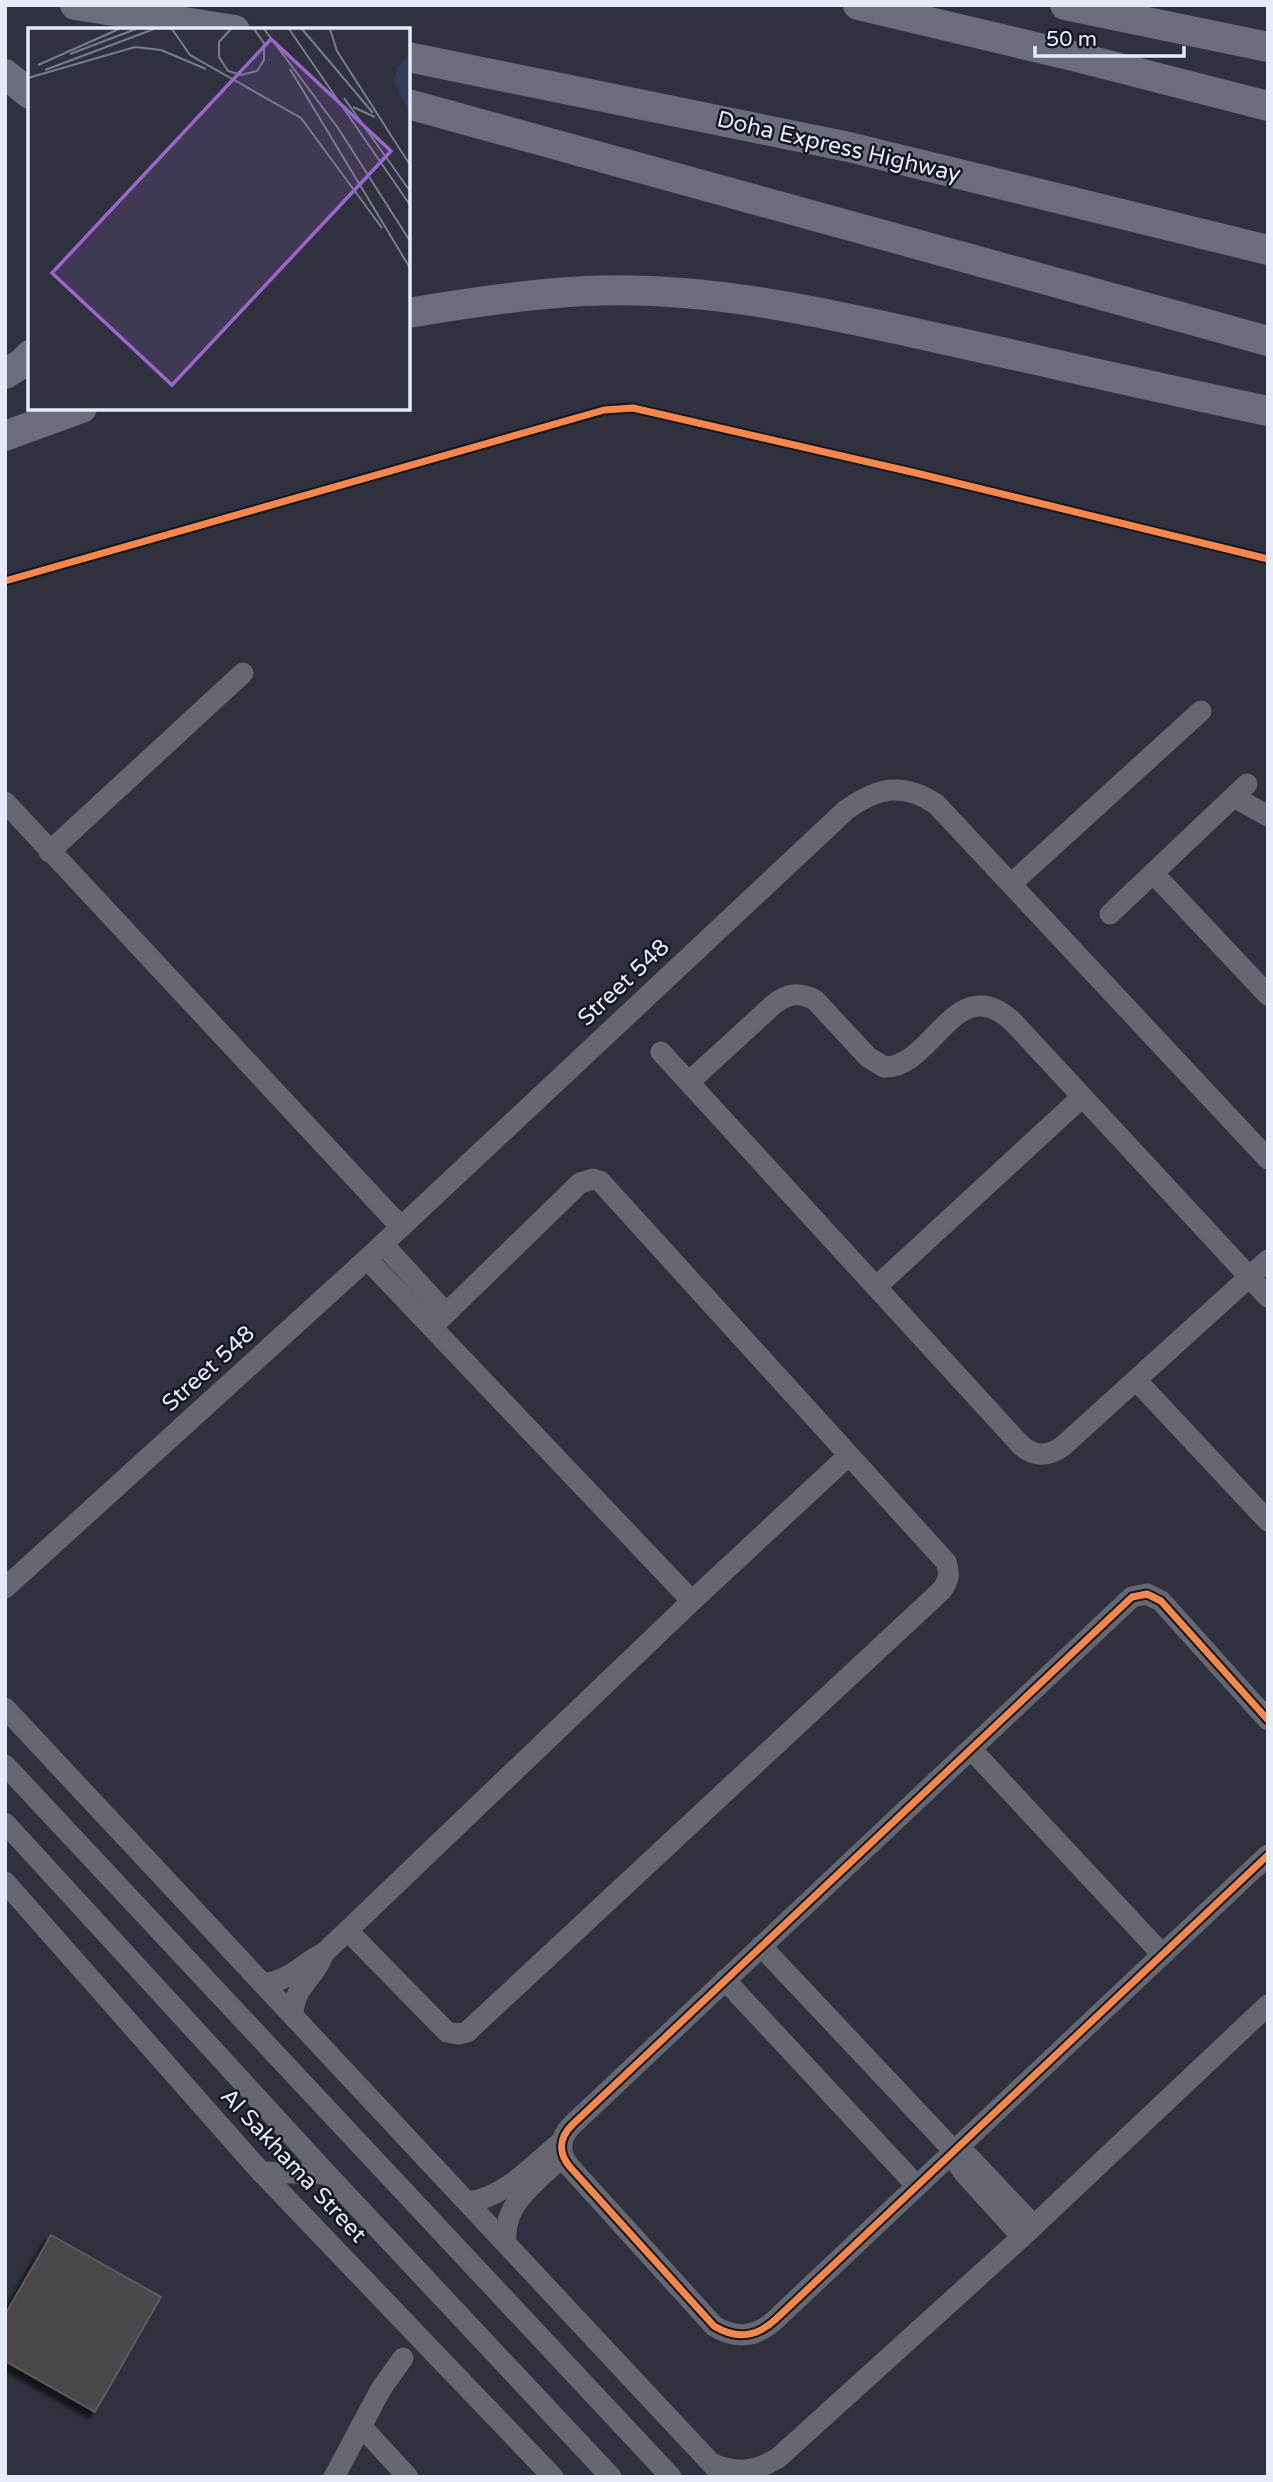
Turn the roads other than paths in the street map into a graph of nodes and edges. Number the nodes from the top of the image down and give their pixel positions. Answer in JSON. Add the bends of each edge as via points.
{"nodes":[{"id":1,"x":858,"y":5,"type":"edge"},
{"id":2,"x":1065,"y":5,"type":"edge"},
{"id":3,"x":86,"y":7,"type":"edge"},
{"id":4,"x":156,"y":28,"type":"edge"},
{"id":5,"x":222,"y":28,"type":"edge"},
{"id":6,"x":1268,"y":47,"type":"edge"},
{"id":7,"x":410,"y":57,"type":"edge"},
{"id":8,"x":5,"y":74,"type":"edge"},
{"id":9,"x":28,"y":92,"type":"edge"},
{"id":10,"x":410,"y":105,"type":"edge"},
{"id":11,"x":1268,"y":106,"type":"edge"},
{"id":12,"x":1268,"y":250,"type":"edge"},
{"id":13,"x":410,"y":313,"type":"edge"},
{"id":14,"x":1268,"y":341,"type":"edge"},
{"id":15,"x":28,"y":357,"type":"edge"},
{"id":16,"x":5,"y":374,"type":"edge"},
{"id":17,"x":38,"y":410,"type":"edge"},
{"id":18,"x":76,"y":410,"type":"edge"},
{"id":19,"x":1268,"y":411,"type":"edge"},
{"id":20,"x":5,"y":418,"type":"edge"},
{"id":21,"x":5,"y":436,"type":"edge"},
{"id":22,"x":243,"y":674,"type":"dead end"},
{"id":23,"x":1201,"y":711,"type":"dead end"},
{"id":24,"x":5,"y":802,"type":"edge"},
{"id":25,"x":1268,"y":816,"type":"edge"},
{"id":26,"x":50,"y":852,"type":"junction"},
{"id":27,"x":1154,"y":874,"type":"junction"},
{"id":28,"x":1011,"y":884,"type":"junction"},
{"id":29,"x":1110,"y":914,"type":"dead end"},
{"id":30,"x":1268,"y":995,"type":"edge"},
{"id":31,"x":661,"y":1052,"type":"dead end"},
{"id":32,"x":689,"y":1082,"type":"junction"},
{"id":33,"x":1082,"y":1097,"type":"junction"},
{"id":34,"x":1268,"y":1159,"type":"edge"},
{"id":35,"x":401,"y":1227,"type":"junction"},
{"id":36,"x":383,"y":1244,"type":"junction"},
{"id":37,"x":367,"y":1259,"type":"junction"},
{"id":38,"x":1268,"y":1260,"type":"edge"},
{"id":39,"x":1249,"y":1277,"type":"junction"},
{"id":40,"x":876,"y":1287,"type":"junction"},
{"id":41,"x":1268,"y":1297,"type":"edge"},
{"id":42,"x":439,"y":1320,"type":"junction"},
{"id":43,"x":1136,"y":1380,"type":"junction"},
{"id":44,"x":848,"y":1456,"type":"junction"},
{"id":45,"x":1268,"y":1521,"type":"edge"},
{"id":46,"x":5,"y":1588,"type":"edge"},
{"id":47,"x":692,"y":1601,"type":"junction"},
{"id":48,"x":5,"y":1708,"type":"edge"},
{"id":49,"x":1268,"y":1720,"type":"edge"},
{"id":50,"x":971,"y":1749,"type":"junction"},
{"id":51,"x":5,"y":1765,"type":"edge"},
{"id":52,"x":5,"y":1823,"type":"edge"},
{"id":53,"x":1268,"y":1855,"type":"edge"},
{"id":54,"x":10,"y":1891,"type":"edge"},
{"id":55,"x":348,"y":1931,"type":"junction"},
{"id":56,"x":761,"y":1946,"type":"junction"},
{"id":57,"x":324,"y":1953,"type":"junction"},
{"id":58,"x":1162,"y":1954,"type":"junction"},
{"id":59,"x":725,"y":1980,"type":"junction"},
{"id":60,"x":265,"y":1983,"type":"junction"},
{"id":61,"x":1268,"y":2005,"type":"edge"},
{"id":62,"x":292,"y":2014,"type":"junction"},
{"id":63,"x":562,"y":2149,"type":"junction"},
{"id":64,"x":954,"y":2151,"type":"junction"},
{"id":65,"x":261,"y":2172,"type":"junction"},
{"id":66,"x":327,"y":2174,"type":"junction"},
{"id":67,"x":916,"y":2186,"type":"junction"},
{"id":68,"x":468,"y":2202,"type":"junction"},
{"id":69,"x":1028,"y":2231,"type":"junction"},
{"id":70,"x":506,"y":2244,"type":"junction"},
{"id":71,"x":402,"y":2358,"type":"dead end"},
{"id":72,"x":361,"y":2426,"type":"junction"},
{"id":73,"x":778,"y":2458,"type":"junction"},
{"id":74,"x":717,"y":2470,"type":"edge"},
{"id":75,"x":334,"y":2477,"type":"edge"},
{"id":76,"x":408,"y":2477,"type":"edge"},
{"id":77,"x":553,"y":2477,"type":"edge"},
{"id":78,"x":611,"y":2477,"type":"edge"},
{"id":79,"x":671,"y":2477,"type":"edge"},
{"id":80,"x":767,"y":2477,"type":"edge"}],
"edges":[{"from":1,"to":11,"type":"highway"},
{"from":2,"to":6,"type":"highway"},
{"from":3,"to":4,"type":"highway"},
{"from":3,"to":5,"type":"highway"},
{"from":7,"to":12,"type":"highway","name":"Doha Express Highway","via":[[849,147]]},
{"from":8,"to":9,"type":"highway"},
{"from":10,"to":14,"type":"highway"},
{"from":13,"to":19,"type":"highway","via":[[488,299],[588,290],[772,303]]},
{"from":15,"to":16,"type":"highway"},
{"from":17,"to":20,"type":"highway"},
{"from":18,"to":21,"type":"highway"},
{"from":22,"to":26,"type":"street"},
{"from":23,"to":28,"type":"street"},
{"from":24,"to":26,"type":"street"},
{"from":25,"to":27,"type":"street","via":[[1241,791]]},
{"from":26,"to":35,"type":"street"},
{"from":27,"to":29,"type":"street"},
{"from":27,"to":30,"type":"street"},
{"from":28,"to":34,"type":"street","name":"Street 548"},
{"from":28,"to":35,"type":"street","name":"Street 548","via":[[936,804],[919,793],[890,790],[862,798]]},
{"from":31,"to":32,"type":"street"},
{"from":32,"to":33,"type":"street","via":[[773,1005],[793,994],[815,1000],[868,1057],[884,1067],[902,1065],[959,1012],[983,1006],[995,1009],[1014,1023]]},
{"from":32,"to":40,"type":"street"},
{"from":33,"to":39,"type":"street"},
{"from":33,"to":40,"type":"street"},
{"from":35,"to":36,"type":"street","name":"Street 548"},
{"from":36,"to":37,"type":"street","name":"Street 548"},
{"from":36,"to":42,"type":"street"},
{"from":37,"to":42,"type":"street"},
{"from":37,"to":46,"type":"street","name":"Street 548"},
{"from":38,"to":39,"type":"street"},
{"from":39,"to":41,"type":"street"},
{"from":39,"to":43,"type":"street"},
{"from":40,"to":43,"type":"street","via":[[1034,1454],[1055,1452]]},
{"from":42,"to":44,"type":"street","via":[[580,1183],[600,1181]]},
{"from":42,"to":47,"type":"street"},
{"from":43,"to":45,"type":"street"},
{"from":44,"to":47,"type":"street"},
{"from":44,"to":55,"type":"street","via":[[946,1562],[948,1582],[942,1590],[467,2032],[447,2032]]},
{"from":47,"to":55,"type":"street"},
{"from":48,"to":60,"type":"street"},
{"from":49,"to":50,"type":"street","via":[[1161,1601],[1140,1595],[1126,1602]]},
{"from":50,"to":56,"type":"street"},
{"from":50,"to":58,"type":"street"},
{"from":51,"to":79,"type":"street"},
{"from":52,"to":66,"type":"street"},
{"from":53,"to":58,"type":"street"},
{"from":54,"to":65,"type":"street","name":"Al Sakhama Street"},
{"from":55,"to":57,"type":"street"},
{"from":56,"to":59,"type":"street"},
{"from":56,"to":64,"type":"street"},
{"from":57,"to":60,"type":"street","via":[[287,1977]]},
{"from":57,"to":62,"type":"street","via":[[299,1989]]},
{"from":58,"to":64,"type":"street"},
{"from":59,"to":63,"type":"street","via":[[565,2132]]},
{"from":59,"to":67,"type":"street"},
{"from":60,"to":62,"type":"street"},
{"from":61,"to":69,"type":"street"},
{"from":62,"to":68,"type":"street"},
{"from":63,"to":67,"type":"street","via":[[570,2167],[714,2326],[735,2335],[768,2327]]},
{"from":63,"to":68,"type":"street","via":[[491,2197]]},
{"from":63,"to":70,"type":"street","via":[[513,2206]]},
{"from":64,"to":67,"type":"street"},
{"from":64,"to":69,"type":"street","via":[[964,2173]]},
{"from":65,"to":66,"type":"street"},
{"from":65,"to":77,"type":"street","name":"Al Sakhama Street"},
{"from":66,"to":78,"type":"street"},
{"from":68,"to":70,"type":"street"},
{"from":69,"to":73,"type":"street"},
{"from":70,"to":74,"type":"street"},
{"from":71,"to":72,"type":"street"},
{"from":72,"to":75,"type":"street"},
{"from":72,"to":76,"type":"street"},
{"from":73,"to":74,"type":"street","via":[[766,2466],[738,2472]]},
{"from":73,"to":80,"type":"street"}]}
